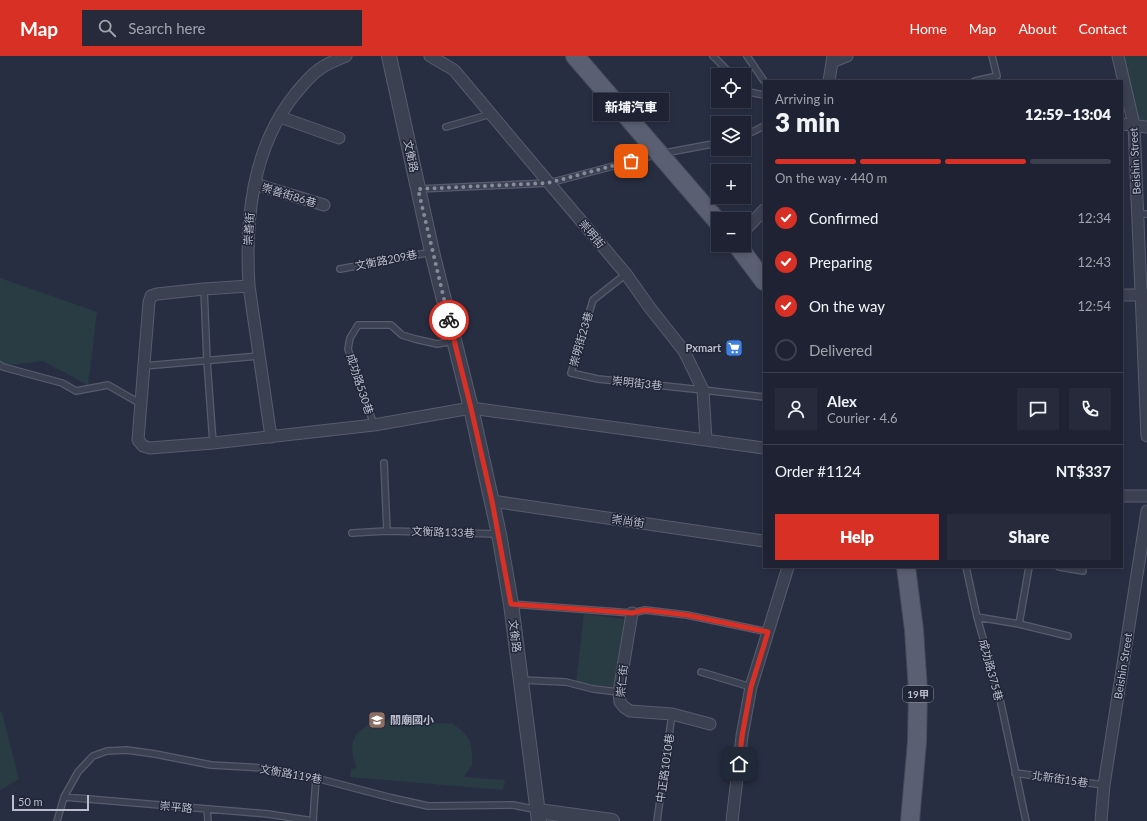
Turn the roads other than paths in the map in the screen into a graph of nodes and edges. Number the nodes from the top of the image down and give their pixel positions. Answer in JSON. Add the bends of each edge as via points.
{"nodes":[{"id":1,"x":346,"y":56,"type":"edge"},
{"id":2,"x":389,"y":56,"type":"edge"},
{"id":3,"x":430,"y":56,"type":"edge"},
{"id":4,"x":575,"y":56,"type":"edge"},
{"id":5,"x":713,"y":56,"type":"edge"},
{"id":6,"x":748,"y":56,"type":"edge"},
{"id":7,"x":847,"y":56,"type":"edge"},
{"id":8,"x":992,"y":56,"type":"edge"},
{"id":9,"x":1118,"y":56,"type":"edge"},
{"id":10,"x":833,"y":59,"type":"edge"},
{"id":11,"x":725,"y":68,"type":"edge"},
{"id":12,"x":763,"y":80,"type":"edge"},
{"id":13,"x":829,"y":80,"type":"edge"},
{"id":14,"x":979,"y":80,"type":"edge"},
{"id":15,"x":751,"y":92,"type":"edge"},
{"id":16,"x":763,"y":95,"type":"edge"},
{"id":17,"x":491,"y":114,"type":"junction"},
{"id":18,"x":280,"y":117,"type":"junction"},
{"id":19,"x":1123,"y":124,"type":"edge"},
{"id":20,"x":1134,"y":125,"type":"junction"},
{"id":21,"x":446,"y":126,"type":"dead end"},
{"id":22,"x":763,"y":126,"type":"edge"},
{"id":23,"x":1147,"y":127,"type":"edge"},
{"id":24,"x":751,"y":132,"type":"edge"},
{"id":25,"x":339,"y":138,"type":"dead end"},
{"id":26,"x":711,"y":144,"type":"edge"},
{"id":27,"x":659,"y":154,"type":"junction"},
{"id":28,"x":548,"y":183,"type":"junction"},
{"id":29,"x":255,"y":184,"type":"junction"},
{"id":30,"x":418,"y":189,"type":"junction"},
{"id":31,"x":324,"y":205,"type":"dead end"},
{"id":32,"x":763,"y":211,"type":"edge"},
{"id":33,"x":711,"y":214,"type":"edge"},
{"id":34,"x":1142,"y":214,"type":"edge"},
{"id":35,"x":751,"y":224,"type":"edge"},
{"id":36,"x":432,"y":252,"type":"junction"},
{"id":37,"x":742,"y":252,"type":"edge"},
{"id":38,"x":340,"y":269,"type":"dead end"},
{"id":39,"x":626,"y":274,"type":"junction"},
{"id":40,"x":763,"y":279,"type":"edge"},
{"id":41,"x":249,"y":286,"type":"junction"},
{"id":42,"x":204,"y":289,"type":"junction"},
{"id":43,"x":1123,"y":295,"type":"edge"},
{"id":44,"x":1144,"y":295,"type":"edge"},
{"id":45,"x":454,"y":341,"type":"junction"},
{"id":46,"x":258,"y":356,"type":"junction"},
{"id":47,"x":207,"y":361,"type":"junction"},
{"id":48,"x":0,"y":365,"type":"edge"},
{"id":49,"x":144,"y":366,"type":"junction"},
{"id":50,"x":571,"y":373,"type":"joint"},
{"id":51,"x":703,"y":390,"type":"junction"},
{"id":52,"x":763,"y":397,"type":"edge"},
{"id":53,"x":141,"y":404,"type":"junction"},
{"id":54,"x":471,"y":408,"type":"junction"},
{"id":55,"x":374,"y":426,"type":"junction"},
{"id":56,"x":1147,"y":436,"type":"edge"},
{"id":57,"x":271,"y":437,"type":"junction"},
{"id":58,"x":706,"y":440,"type":"junction"},
{"id":59,"x":213,"y":443,"type":"junction"},
{"id":60,"x":763,"y":448,"type":"edge"},
{"id":61,"x":384,"y":463,"type":"dead end"},
{"id":62,"x":1123,"y":496,"type":"edge"},
{"id":63,"x":1147,"y":496,"type":"edge"},
{"id":64,"x":492,"y":501,"type":"junction"},
{"id":65,"x":1147,"y":511,"type":"edge"},
{"id":66,"x":387,"y":531,"type":"junction"},
{"id":67,"x":352,"y":533,"type":"dead end"},
{"id":68,"x":499,"y":534,"type":"junction"},
{"id":69,"x":763,"y":541,"type":"edge"},
{"id":70,"x":788,"y":568,"type":"edge"},
{"id":71,"x":906,"y":568,"type":"edge"},
{"id":72,"x":966,"y":568,"type":"edge"},
{"id":73,"x":1029,"y":568,"type":"edge"},
{"id":74,"x":1065,"y":568,"type":"edge"},
{"id":75,"x":1083,"y":571,"type":"dead end"},
{"id":76,"x":511,"y":604,"type":"junction"},
{"id":77,"x":632,"y":613,"type":"junction"},
{"id":78,"x":977,"y":616,"type":"junction"},
{"id":79,"x":1019,"y":624,"type":"junction"},
{"id":80,"x":768,"y":632,"type":"junction"},
{"id":81,"x":1068,"y":636,"type":"dead end"},
{"id":82,"x":701,"y":672,"type":"dead end"},
{"id":83,"x":521,"y":680,"type":"junction"},
{"id":84,"x":751,"y":687,"type":"junction"},
{"id":85,"x":619,"y":692,"type":"junction"},
{"id":86,"x":672,"y":714,"type":"junction"},
{"id":87,"x":710,"y":724,"type":"dead end"},
{"id":88,"x":1015,"y":772,"type":"junction"},
{"id":89,"x":316,"y":778,"type":"junction"},
{"id":90,"x":1104,"y":785,"type":"junction"},
{"id":91,"x":64,"y":797,"type":"junction"},
{"id":92,"x":207,"y":809,"type":"junction"},
{"id":93,"x":539,"y":816,"type":"edge"},
{"id":94,"x":57,"y":821,"type":"edge"},
{"id":95,"x":208,"y":821,"type":"edge"},
{"id":96,"x":313,"y":821,"type":"edge"},
{"id":97,"x":612,"y":821,"type":"edge"},
{"id":98,"x":657,"y":821,"type":"edge"},
{"id":99,"x":732,"y":821,"type":"edge"},
{"id":100,"x":910,"y":821,"type":"edge"},
{"id":101,"x":1026,"y":821,"type":"edge"},
{"id":102,"x":1101,"y":821,"type":"edge"}],
"edges":[{"from":1,"to":18,"type":"street","name":"崇善街","via":[[317,70],[288,103]]},
{"from":2,"to":30,"type":"street","name":"文衡路"},
{"from":3,"to":17,"type":"street","name":"崇明街","via":[[454,70]]},
{"from":4,"to":27,"type":"main road"},
{"from":5,"to":11,"type":"lane"},
{"from":6,"to":12,"type":"lane"},
{"from":7,"to":10,"type":"street"},
{"from":8,"to":14,"type":"lane","via":[[996,76]]},
{"from":9,"to":20,"type":"street","name":"Beishin Street"},
{"from":10,"to":13,"type":"street"},
{"from":15,"to":16,"type":"lane"},
{"from":17,"to":21,"type":"lane"},
{"from":17,"to":28,"type":"street","name":"崇明街"},
{"from":18,"to":25,"type":"street"},
{"from":18,"to":29,"type":"street","name":"崇善街","via":[[264,148]]},
{"from":19,"to":20,"type":"street"},
{"from":20,"to":23,"type":"street"},
{"from":20,"to":34,"type":"street","name":"Beishin Street"},
{"from":22,"to":24,"type":"lane"},
{"from":26,"to":27,"type":"lane"},
{"from":27,"to":28,"type":"lane"},
{"from":27,"to":33,"type":"main road"},
{"from":28,"to":30,"type":"lane"},
{"from":28,"to":39,"type":"street","name":"崇明街"},
{"from":29,"to":31,"type":"street","name":"崇善街86巷"},
{"from":29,"to":41,"type":"street","name":"崇善街","via":[[248,238]]},
{"from":30,"to":36,"type":"street","name":"文衡路"},
{"from":32,"to":35,"type":"street"},
{"from":34,"to":44,"type":"street","name":"Beishin Street"},
{"from":36,"to":38,"type":"lane","name":"文衡路209巷"},
{"from":36,"to":45,"type":"street","name":"文衡路"},
{"from":37,"to":40,"type":"main road"},
{"from":39,"to":50,"type":"lane","name":"崇明街23巷","via":[[593,300]]},
{"from":39,"to":51,"type":"street","name":"崇明街","via":[[684,351]]},
{"from":41,"to":42,"type":"street"},
{"from":41,"to":46,"type":"street","name":"崇善街"},
{"from":42,"to":47,"type":"lane"},
{"from":42,"to":49,"type":"street","via":[[151,296]]},
{"from":43,"to":44,"type":"street"},
{"from":44,"to":56,"type":"street","name":"Beishin Street"},
{"from":45,"to":54,"type":"street","name":"文衡路"},
{"from":45,"to":55,"type":"lane","name":"成功路530巷","via":[[437,344],[402,335],[391,325],[358,325],[350,338],[348,349]]},
{"from":46,"to":47,"type":"lane"},
{"from":46,"to":57,"type":"street","name":"崇善街"},
{"from":47,"to":49,"type":"lane"},
{"from":47,"to":59,"type":"lane"},
{"from":48,"to":53,"type":"lane","via":[[62,383],[76,391],[108,385]]},
{"from":49,"to":53,"type":"street"},
{"from":50,"to":51,"type":"lane","name":"崇明街3巷","via":[[598,379]]},
{"from":51,"to":52,"type":"lane","name":"崇明街3巷"},
{"from":51,"to":58,"type":"street","name":"崇明街"},
{"from":53,"to":59,"type":"street","via":[[138,440],[143,446],[150,448]]},
{"from":54,"to":55,"type":"street"},
{"from":54,"to":58,"type":"street"},
{"from":54,"to":64,"type":"street","name":"文衡路"},
{"from":55,"to":57,"type":"street"},
{"from":57,"to":59,"type":"street"},
{"from":58,"to":60,"type":"street"},
{"from":61,"to":66,"type":"lane"},
{"from":62,"to":63,"type":"street"},
{"from":64,"to":68,"type":"street","name":"文衡路"},
{"from":64,"to":69,"type":"street","name":"崇尚街"},
{"from":65,"to":90,"type":"street","name":"Beishin Street"},
{"from":66,"to":67,"type":"lane","name":"文衡路133巷"},
{"from":66,"to":68,"type":"lane","name":"文衡路133巷"},
{"from":68,"to":76,"type":"street","name":"文衡路"},
{"from":70,"to":80,"type":"street"},
{"from":71,"to":100,"type":"main road","number":"19甲","via":[[918,691],[917,742]]},
{"from":72,"to":78,"type":"lane","name":"成功路375巷"},
{"from":73,"to":79,"type":"lane"},
{"from":74,"to":75,"type":"lane"},
{"from":76,"to":77,"type":"lane"},
{"from":76,"to":83,"type":"street","name":"文衡路"},
{"from":77,"to":80,"type":"lane","via":[[645,610],[687,615]]},
{"from":77,"to":85,"type":"street","name":"崇仁街"},
{"from":78,"to":79,"type":"lane"},
{"from":78,"to":88,"type":"lane","name":"成功路375巷","via":[[1000,699]]},
{"from":79,"to":81,"type":"lane"},
{"from":80,"to":84,"type":"street"},
{"from":82,"to":84,"type":"lane"},
{"from":83,"to":85,"type":"lane","via":[[566,682]]},
{"from":83,"to":93,"type":"street","name":"文衡路"},
{"from":84,"to":99,"type":"street","via":[[742,736]]},
{"from":85,"to":86,"type":"street","name":"崇仁街","via":[[620,702],[630,711]]},
{"from":86,"to":87,"type":"street","name":"崇仁街"},
{"from":86,"to":98,"type":"lane","name":"中正路1010巷"},
{"from":88,"to":90,"type":"lane","name":"北新街15巷"},
{"from":88,"to":101,"type":"lane","name":"成功路375巷"},
{"from":89,"to":91,"type":"lane","name":"文衡路119巷","via":[[263,768],[211,765],[127,750],[107,751],[93,756],[78,772]]},
{"from":89,"to":93,"type":"lane","name":"文衡路119巷","via":[[428,806],[513,805]]},
{"from":89,"to":96,"type":"lane"},
{"from":90,"to":102,"type":"street","name":"Beishin Street"},
{"from":91,"to":92,"type":"lane","name":"崇平路"},
{"from":91,"to":94,"type":"lane"},
{"from":92,"to":95,"type":"lane"},
{"from":92,"to":96,"type":"lane","name":"崇平路"},
{"from":93,"to":97,"type":"street"}]}
